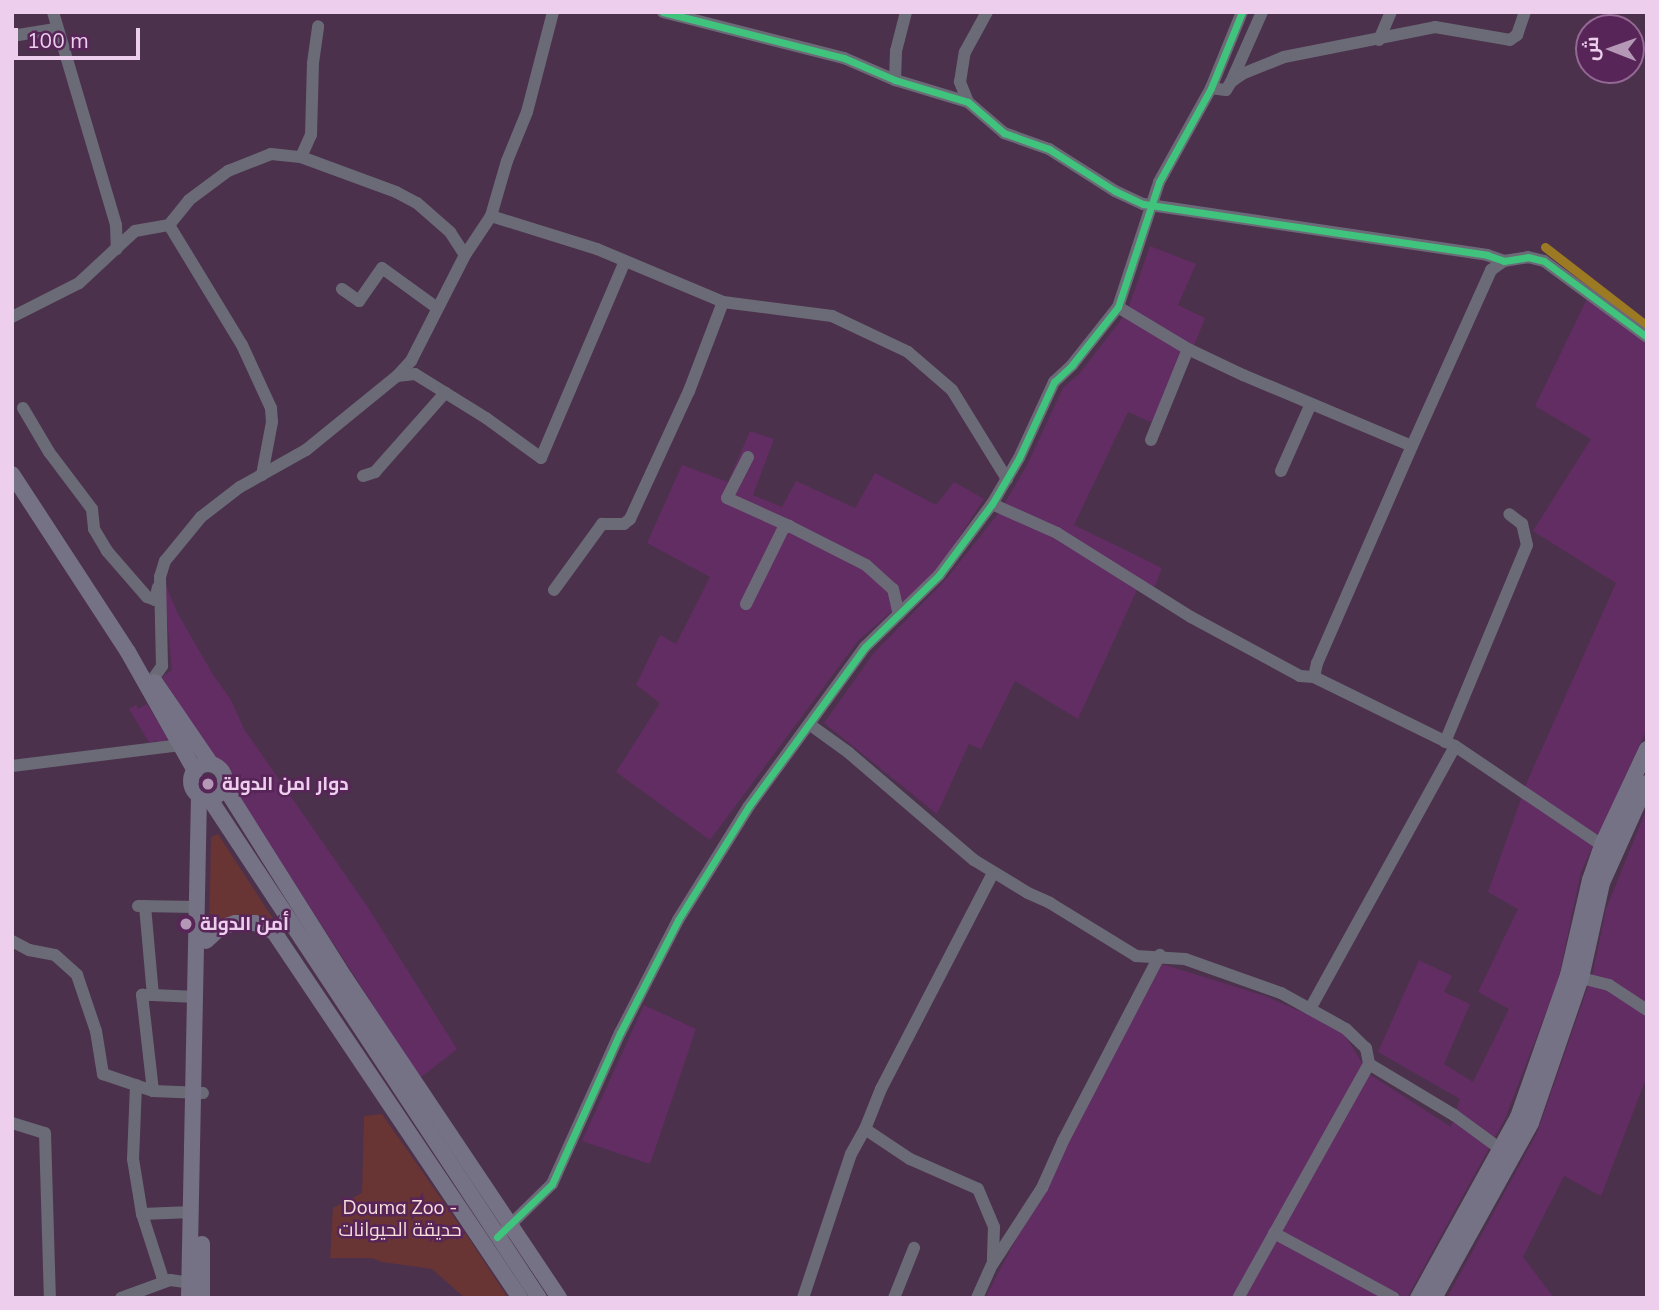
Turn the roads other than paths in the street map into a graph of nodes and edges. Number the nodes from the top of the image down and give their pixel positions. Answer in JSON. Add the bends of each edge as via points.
{"nodes":[{"id":1,"x":53,"y":12,"type":"edge"},
{"id":2,"x":553,"y":12,"type":"edge"},
{"id":3,"x":663,"y":12,"type":"edge"},
{"id":4,"x":906,"y":12,"type":"edge"},
{"id":5,"x":986,"y":12,"type":"edge"},
{"id":6,"x":1242,"y":12,"type":"edge"},
{"id":7,"x":1262,"y":12,"type":"edge"},
{"id":8,"x":1391,"y":12,"type":"edge"},
{"id":9,"x":1525,"y":12,"type":"edge"},
{"id":10,"x":318,"y":26,"type":"dead end"},
{"id":11,"x":55,"y":29,"type":"junction"},
{"id":12,"x":12,"y":36,"type":"edge"},
{"id":13,"x":1379,"y":40,"type":"junction"},
{"id":14,"x":895,"y":80,"type":"junction"},
{"id":15,"x":1231,"y":82,"type":"junction"},
{"id":16,"x":1211,"y":88,"type":"junction"},
{"id":17,"x":968,"y":102,"type":"junction"},
{"id":18,"x":300,"y":157,"type":"junction"},
{"id":19,"x":1151,"y":205,"type":"junction"},
{"id":20,"x":491,"y":216,"type":"junction"},
{"id":21,"x":169,"y":225,"type":"junction"},
{"id":22,"x":117,"y":249,"type":"junction"},
{"id":23,"x":465,"y":255,"type":"junction"},
{"id":24,"x":625,"y":261,"type":"junction"},
{"id":25,"x":1504,"y":261,"type":"junction"},
{"id":26,"x":342,"y":289,"type":"dead end"},
{"id":27,"x":723,"y":302,"type":"junction"},
{"id":28,"x":1118,"y":307,"type":"junction"},
{"id":29,"x":438,"y":308,"type":"junction"},
{"id":30,"x":12,"y":317,"type":"edge"},
{"id":31,"x":1647,"y":337,"type":"edge"},
{"id":32,"x":1188,"y":349,"type":"junction"},
{"id":33,"x":397,"y":376,"type":"junction"},
{"id":34,"x":445,"y":393,"type":"junction"},
{"id":35,"x":1310,"y":406,"type":"junction"},
{"id":36,"x":23,"y":408,"type":"dead end"},
{"id":37,"x":1151,"y":440,"type":"dead end"},
{"id":38,"x":1412,"y":446,"type":"junction"},
{"id":39,"x":748,"y":457,"type":"dead end"},
{"id":40,"x":1281,"y":471,"type":"dead end"},
{"id":41,"x":12,"y":474,"type":"edge"},
{"id":42,"x":262,"y":475,"type":"junction"},
{"id":43,"x":363,"y":476,"type":"dead end"},
{"id":44,"x":1007,"y":478,"type":"junction"},
{"id":45,"x":992,"y":504,"type":"junction"},
{"id":46,"x":1509,"y":514,"type":"dead end"},
{"id":47,"x":789,"y":526,"type":"junction"},
{"id":48,"x":160,"y":577,"type":"junction"},
{"id":49,"x":554,"y":590,"type":"dead end"},
{"id":50,"x":746,"y":604,"type":"dead end"},
{"id":51,"x":899,"y":614,"type":"junction"},
{"id":52,"x":128,"y":652,"type":"junction"},
{"id":53,"x":1314,"y":677,"type":"junction"},
{"id":54,"x":153,"y":679,"type":"junction"},
{"id":55,"x":809,"y":724,"type":"junction"},
{"id":56,"x":1450,"y":744,"type":"junction"},
{"id":57,"x":181,"y":745,"type":"junction"},
{"id":58,"x":1647,"y":749,"type":"edge"},
{"id":59,"x":211,"y":765,"type":"junction"},
{"id":60,"x":12,"y":766,"type":"edge"},
{"id":61,"x":195,"y":771,"type":"junction"},
{"id":62,"x":1647,"y":783,"type":"edge"},
{"id":63,"x":224,"y":786,"type":"junction"},
{"id":64,"x":205,"y":797,"type":"junction"},
{"id":65,"x":1602,"y":845,"type":"junction"},
{"id":66,"x":993,"y":873,"type":"junction"},
{"id":67,"x":197,"y":907,"type":"junction"},
{"id":68,"x":295,"y":930,"type":"junction"},
{"id":69,"x":280,"y":939,"type":"junction"},
{"id":70,"x":12,"y":940,"type":"edge"},
{"id":71,"x":206,"y":941,"type":"junction"},
{"id":72,"x":1160,"y":955,"type":"junction"},
{"id":73,"x":1575,"y":977,"type":"junction"},
{"id":74,"x":153,"y":995,"type":"junction"},
{"id":75,"x":196,"y":997,"type":"junction"},
{"id":76,"x":1310,"y":1009,"type":"junction"},
{"id":77,"x":1647,"y":1010,"type":"edge"},
{"id":78,"x":1368,"y":1064,"type":"junction"},
{"id":79,"x":388,"y":1070,"type":"junction"},
{"id":80,"x":136,"y":1085,"type":"junction"},
{"id":81,"x":153,"y":1091,"type":"junction"},
{"id":82,"x":199,"y":1092,"type":"junction"},
{"id":83,"x":12,"y":1123,"type":"edge"},
{"id":84,"x":865,"y":1129,"type":"junction"},
{"id":85,"x":1508,"y":1154,"type":"junction"},
{"id":86,"x":192,"y":1212,"type":"junction"},
{"id":87,"x":142,"y":1214,"type":"junction"},
{"id":88,"x":503,"y":1232,"type":"junction"},
{"id":89,"x":1274,"y":1233,"type":"junction"},
{"id":90,"x":914,"y":1248,"type":"dead end"},
{"id":91,"x":992,"y":1265,"type":"junction"},
{"id":92,"x":164,"y":1282,"type":"junction"},
{"id":93,"x":190,"y":1290,"type":"edge"},
{"id":94,"x":1436,"y":1297,"type":"edge"},
{"id":95,"x":50,"y":1298,"type":"edge"},
{"id":96,"x":121,"y":1298,"type":"edge"},
{"id":97,"x":202,"y":1298,"type":"edge"},
{"id":98,"x":520,"y":1298,"type":"edge"},
{"id":99,"x":538,"y":1298,"type":"edge"},
{"id":100,"x":559,"y":1298,"type":"edge"},
{"id":101,"x":803,"y":1298,"type":"edge"},
{"id":102,"x":894,"y":1298,"type":"edge"},
{"id":103,"x":977,"y":1298,"type":"edge"},
{"id":104,"x":1238,"y":1298,"type":"edge"},
{"id":105,"x":1394,"y":1298,"type":"edge"},
{"id":106,"x":1418,"y":1298,"type":"edge"}],
"edges":[{"from":1,"to":11,"type":"street"},
{"from":2,"to":20,"type":"street","via":[[527,111]]},
{"from":3,"to":14,"type":"street","via":[[845,58]]},
{"from":4,"to":14,"type":"street","via":[[896,51]]},
{"from":5,"to":17,"type":"street","via":[[965,51],[960,82]]},
{"from":6,"to":16,"type":"street"},
{"from":7,"to":15,"type":"street"},
{"from":8,"to":13,"type":"street"},
{"from":9,"to":13,"type":"street","via":[[1517,35],[1510,40],[1435,27]]},
{"from":10,"to":18,"type":"street","via":[[311,135]]},
{"from":11,"to":12,"type":"street"},
{"from":11,"to":22,"type":"street","via":[[116,225]]},
{"from":13,"to":15,"type":"street","via":[[1284,57]]},
{"from":14,"to":17,"type":"street"},
{"from":15,"to":16,"type":"street","via":[[1226,90]]},
{"from":16,"to":19,"type":"street"},
{"from":17,"to":19,"type":"street","via":[[1004,133],[1049,149],[1115,191]]},
{"from":18,"to":21,"type":"street","via":[[271,154],[237,167],[189,200]]},
{"from":18,"to":23,"type":"street","via":[[417,203],[450,232]]},
{"from":19,"to":25,"type":"street","via":[[1487,254]]},
{"from":19,"to":28,"type":"street"},
{"from":20,"to":23,"type":"street"},
{"from":20,"to":24,"type":"street"},
{"from":21,"to":22,"type":"street","via":[[135,231]]},
{"from":21,"to":42,"type":"street","via":[[242,345],[271,408]]},
{"from":22,"to":30,"type":"street","via":[[79,284]]},
{"from":23,"to":29,"type":"street"},
{"from":24,"to":27,"type":"street"},
{"from":24,"to":34,"type":"street","via":[[541,458]]},
{"from":25,"to":31,"type":"street","via":[[1528,257],[1544,261]]},
{"from":25,"to":38,"type":"street","via":[[1491,270]]},
{"from":26,"to":29,"type":"street","via":[[359,301],[382,268]]},
{"from":27,"to":44,"type":"street","via":[[832,316],[908,352],[952,390]]},
{"from":27,"to":49,"type":"street","via":[[689,391],[630,519],[601,524]]},
{"from":28,"to":32,"type":"street"},
{"from":28,"to":44,"type":"street","via":[[1054,382]]},
{"from":29,"to":33,"type":"street","via":[[411,361]]},
{"from":32,"to":35,"type":"street"},
{"from":32,"to":37,"type":"street"},
{"from":33,"to":34,"type":"street","via":[[415,374]]},
{"from":33,"to":42,"type":"street","via":[[306,450]]},
{"from":34,"to":43,"type":"street","via":[[375,472]]},
{"from":35,"to":38,"type":"street"},
{"from":35,"to":40,"type":"street"},
{"from":36,"to":48,"type":"street","via":[[92,509],[94,529],[107,551],[147,597],[155,600]]},
{"from":38,"to":53,"type":"street"},
{"from":39,"to":47,"type":"street","via":[[727,498]]},
{"from":41,"to":52,"type":"main road"},
{"from":42,"to":48,"type":"street","via":[[201,517],[165,561]]},
{"from":44,"to":45,"type":"street"},
{"from":45,"to":51,"type":"street","via":[[939,575]]},
{"from":45,"to":53,"type":"street","via":[[1057,534],[1191,617],[1300,676]]},
{"from":46,"to":56,"type":"street","via":[[1522,524],[1527,545]]},
{"from":47,"to":50,"type":"street","via":[[783,529]]},
{"from":47,"to":51,"type":"street","via":[[866,565],[893,589]]},
{"from":48,"to":54,"type":"street","via":[[162,666]]},
{"from":51,"to":55,"type":"street","via":[[865,647]]},
{"from":52,"to":54,"type":"main road"},
{"from":52,"to":57,"type":"main road"},
{"from":53,"to":56,"type":"street"},
{"from":54,"to":59,"type":"main road"},
{"from":55,"to":66,"type":"street"},
{"from":55,"to":88,"type":"street","via":[[749,806],[678,920],[620,1033],[552,1184]]},
{"from":56,"to":65,"type":"street"},
{"from":56,"to":76,"type":"street"},
{"from":57,"to":60,"type":"street"},
{"from":57,"to":61,"type":"main road"},
{"from":58,"to":65,"type":"main road"},
{"from":59,"to":61,"type":"main road"},
{"from":59,"to":63,"type":"main road","via":[[223,772]]},
{"from":61,"to":64,"type":"main road","via":[[192,784]]},
{"from":62,"to":73,"type":"main road","via":[[1602,883]]},
{"from":63,"to":64,"type":"main road","via":[[217,796]]},
{"from":63,"to":79,"type":"main road"},
{"from":64,"to":67,"type":"main road"},
{"from":64,"to":68,"type":"main road"},
{"from":64,"to":71,"type":"main road"},
{"from":65,"to":73,"type":"main road","via":[[1590,880]]},
{"from":66,"to":72,"type":"street","via":[[1136,956]]},
{"from":66,"to":84,"type":"street","via":[[881,1088]]},
{"from":67,"to":74,"type":"street","via":[[141,906]]},
{"from":67,"to":75,"type":"main road"},
{"from":68,"to":69,"type":"main road"},
{"from":68,"to":79,"type":"main road"},
{"from":69,"to":71,"type":"main road","via":[[264,926],[245,922],[220,928]]},
{"from":69,"to":79,"type":"main road"},
{"from":70,"to":80,"type":"street","via":[[55,956],[77,975],[96,1031],[103,1073]]},
{"from":71,"to":82,"type":"main road"},
{"from":72,"to":76,"type":"street","via":[[1185,959],[1281,993]]},
{"from":72,"to":91,"type":"street","via":[[1042,1188]]},
{"from":73,"to":77,"type":"street","via":[[1609,985]]},
{"from":73,"to":85,"type":"main road"},
{"from":74,"to":75,"type":"street"},
{"from":74,"to":81,"type":"street","via":[[142,995]]},
{"from":75,"to":82,"type":"main road"},
{"from":76,"to":78,"type":"street","via":[[1346,1029],[1366,1048]]},
{"from":78,"to":85,"type":"street","via":[[1454,1115]]},
{"from":78,"to":89,"type":"street"},
{"from":79,"to":88,"type":"main road"},
{"from":79,"to":98,"type":"main road"},
{"from":80,"to":81,"type":"street"},
{"from":80,"to":87,"type":"street","via":[[133,1159]]},
{"from":81,"to":82,"type":"street"},
{"from":82,"to":86,"type":"main road"},
{"from":82,"to":97,"type":"main road"},
{"from":83,"to":95,"type":"street","via":[[45,1133]]},
{"from":84,"to":91,"type":"street","via":[[910,1159],[978,1189],[994,1227]]},
{"from":84,"to":101,"type":"street","via":[[851,1154]]},
{"from":85,"to":94,"type":"main road"},
{"from":85,"to":106,"type":"main road"},
{"from":86,"to":87,"type":"street"},
{"from":86,"to":93,"type":"main road"},
{"from":87,"to":92,"type":"street"},
{"from":88,"to":99,"type":"main road"},
{"from":88,"to":100,"type":"main road"},
{"from":89,"to":104,"type":"street"},
{"from":89,"to":105,"type":"street"},
{"from":90,"to":102,"type":"street"},
{"from":91,"to":103,"type":"street"},
{"from":92,"to":93,"type":"street","via":[[176,1279]]},
{"from":92,"to":96,"type":"street"}]}
